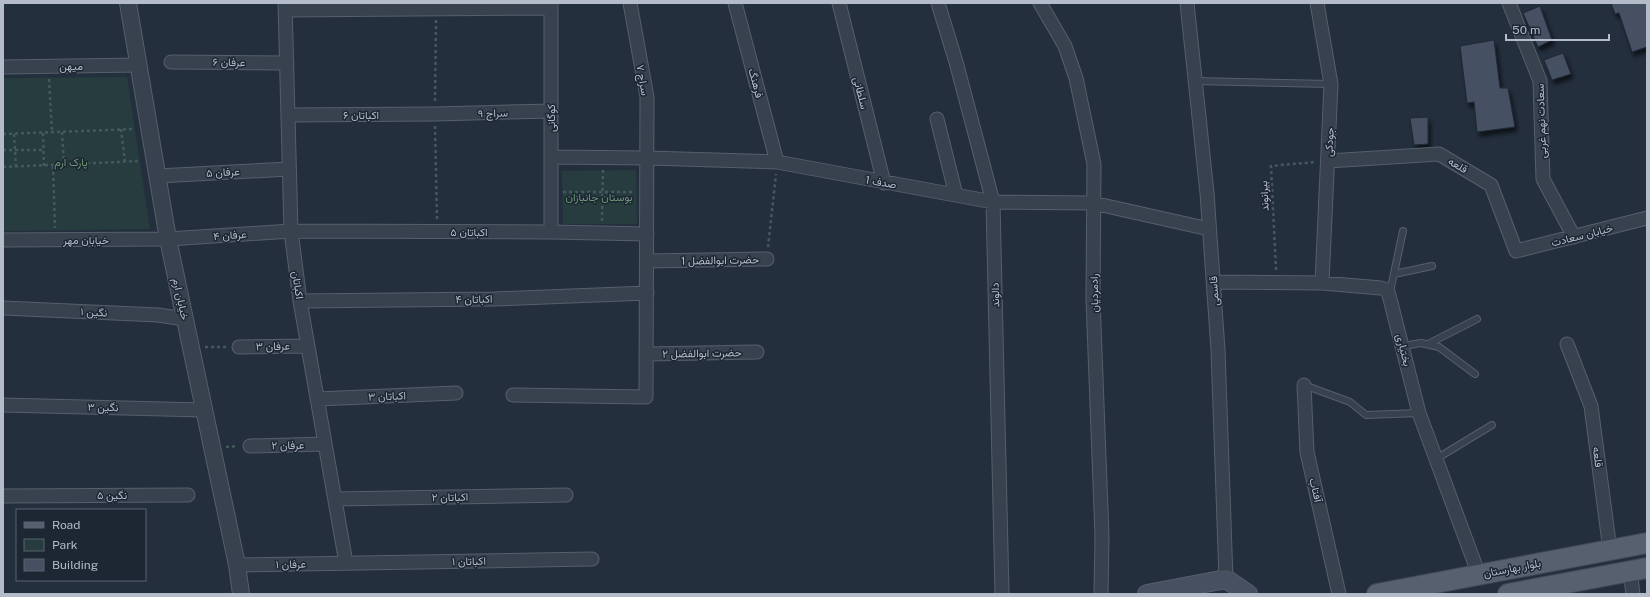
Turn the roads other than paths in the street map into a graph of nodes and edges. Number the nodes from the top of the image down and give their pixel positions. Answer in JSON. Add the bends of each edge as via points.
{"nodes":[{"id":1,"x":128,"y":3,"type":"edge"},
{"id":2,"x":630,"y":3,"type":"edge"},
{"id":3,"x":735,"y":3,"type":"edge"},
{"id":4,"x":839,"y":3,"type":"edge"},
{"id":5,"x":938,"y":3,"type":"edge"},
{"id":6,"x":1040,"y":3,"type":"edge"},
{"id":7,"x":1188,"y":3,"type":"edge"},
{"id":8,"x":1317,"y":3,"type":"edge"},
{"id":9,"x":1509,"y":3,"type":"edge"},
{"id":10,"x":550,"y":6,"type":"edge"},
{"id":11,"x":285,"y":7,"type":"edge"},
{"id":12,"x":171,"y":62,"type":"dead end"},
{"id":13,"x":287,"y":63,"type":"junction"},
{"id":14,"x":139,"y":65,"type":"junction"},
{"id":15,"x":3,"y":67,"type":"edge"},
{"id":16,"x":1195,"y":81,"type":"junction"},
{"id":17,"x":1331,"y":84,"type":"junction"},
{"id":18,"x":551,"y":111,"type":"junction"},
{"id":19,"x":435,"y":114,"type":"joint"},
{"id":20,"x":288,"y":115,"type":"junction"},
{"id":21,"x":937,"y":119,"type":"dead end"},
{"id":22,"x":551,"y":157,"type":"junction"},
{"id":23,"x":648,"y":158,"type":"junction"},
{"id":24,"x":1328,"y":161,"type":"junction"},
{"id":25,"x":777,"y":162,"type":"junction"},
{"id":26,"x":156,"y":168,"type":"junction"},
{"id":27,"x":289,"y":169,"type":"junction"},
{"id":28,"x":884,"y":183,"type":"junction"},
{"id":29,"x":956,"y":195,"type":"junction"},
{"id":30,"x":993,"y":202,"type":"junction"},
{"id":31,"x":1094,"y":202,"type":"junction"},
{"id":32,"x":1647,"y":218,"type":"edge"},
{"id":33,"x":1209,"y":229,"type":"junction"},
{"id":34,"x":291,"y":231,"type":"junction"},
{"id":35,"x":1403,"y":231,"type":"dead end"},
{"id":36,"x":551,"y":232,"type":"junction"},
{"id":37,"x":647,"y":234,"type":"junction"},
{"id":38,"x":1574,"y":236,"type":"junction"},
{"id":39,"x":168,"y":239,"type":"junction"},
{"id":40,"x":3,"y":240,"type":"edge"},
{"id":41,"x":1516,"y":251,"type":"joint"},
{"id":42,"x":767,"y":259,"type":"road end"},
{"id":43,"x":647,"y":261,"type":"junction"},
{"id":44,"x":1432,"y":266,"type":"dead end"},
{"id":45,"x":1394,"y":274,"type":"junction"},
{"id":46,"x":1213,"y":282,"type":"junction"},
{"id":47,"x":1322,"y":282,"type":"junction"},
{"id":48,"x":647,"y":293,"type":"junction"},
{"id":49,"x":1389,"y":295,"type":"junction"},
{"id":50,"x":300,"y":301,"type":"junction"},
{"id":51,"x":3,"y":308,"type":"edge"},
{"id":52,"x":185,"y":318,"type":"junction"},
{"id":53,"x":1477,"y":319,"type":"dead end"},
{"id":54,"x":1428,"y":344,"type":"junction"},
{"id":55,"x":1567,"y":344,"type":"dead end"},
{"id":56,"x":308,"y":346,"type":"junction"},
{"id":57,"x":1403,"y":346,"type":"junction"},
{"id":58,"x":239,"y":347,"type":"road end"},
{"id":59,"x":757,"y":352,"type":"dead end"},
{"id":60,"x":647,"y":354,"type":"junction"},
{"id":61,"x":1475,"y":374,"type":"dead end"},
{"id":62,"x":1304,"y":385,"type":"joint"},
{"id":63,"x":456,"y":393,"type":"dead end"},
{"id":64,"x":513,"y":395,"type":"dead end"},
{"id":65,"x":317,"y":399,"type":"junction"},
{"id":66,"x":3,"y":405,"type":"edge"},
{"id":67,"x":204,"y":410,"type":"junction"},
{"id":68,"x":1419,"y":412,"type":"junction"},
{"id":69,"x":1492,"y":424,"type":"dead end"},
{"id":70,"x":325,"y":444,"type":"junction"},
{"id":71,"x":250,"y":446,"type":"road end"},
{"id":72,"x":1436,"y":458,"type":"junction"},
{"id":73,"x":188,"y":495,"type":"dead end"},
{"id":74,"x":566,"y":495,"type":"dead end"},
{"id":75,"x":3,"y":496,"type":"edge"},
{"id":76,"x":335,"y":499,"type":"junction"},
{"id":77,"x":1647,"y":543,"type":"edge"},
{"id":78,"x":1610,"y":550,"type":"junction"},
{"id":79,"x":592,"y":559,"type":"dead end"},
{"id":80,"x":346,"y":563,"type":"junction"},
{"id":81,"x":236,"y":565,"type":"junction"},
{"id":82,"x":1638,"y":570,"type":"edge"},
{"id":83,"x":1479,"y":575,"type":"junction"},
{"id":84,"x":1226,"y":579,"type":"junction"},
{"id":85,"x":1567,"y":588,"type":"edge"},
{"id":86,"x":241,"y":594,"type":"edge"},
{"id":87,"x":1002,"y":594,"type":"edge"},
{"id":88,"x":1101,"y":594,"type":"edge"},
{"id":89,"x":1147,"y":594,"type":"edge"},
{"id":90,"x":1248,"y":594,"type":"edge"},
{"id":91,"x":1339,"y":594,"type":"edge"},
{"id":92,"x":1377,"y":594,"type":"edge"},
{"id":93,"x":1508,"y":594,"type":"edge"},
{"id":94,"x":1633,"y":594,"type":"edge"}],
"edges":[{"from":1,"to":14,"type":"street","name":"خیابان ارم"},
{"from":2,"to":23,"type":"street","name":"سراج ۷","via":[[647,97]]},
{"from":3,"to":25,"type":"street","name":"فرهنگ"},
{"from":4,"to":28,"type":"street","name":"سلطانی"},
{"from":5,"to":30,"type":"street","name":"دالوند"},
{"from":6,"to":31,"type":"street","name":"رادمردیان","via":[[1065,46],[1076,78],[1094,164]]},
{"from":7,"to":16,"type":"street","name":"قاسمی"},
{"from":8,"to":17,"type":"street","name":"جودکی"},
{"from":9,"to":38,"type":"street","name":"سعادت نهم غربی","via":[[1540,81],[1543,179]]},
{"from":10,"to":11,"type":"street"},
{"from":10,"to":18,"type":"street","name":"کوگانی"},
{"from":11,"to":13,"type":"street","name":"اکباتان"},
{"from":12,"to":13,"type":"street","name":"عرفان ۶"},
{"from":13,"to":20,"type":"street","name":"اکباتان"},
{"from":14,"to":15,"type":"street","name":"میهن"},
{"from":14,"to":26,"type":"street","name":"خیابان ارم"},
{"from":16,"to":17,"type":"lane"},
{"from":16,"to":33,"type":"street","name":"قاسمی"},
{"from":17,"to":24,"type":"street","name":"جودکی"},
{"from":18,"to":19,"type":"street","name":"سراج ۹"},
{"from":18,"to":22,"type":"street","name":"کوگانی"},
{"from":19,"to":20,"type":"street","name":"اکباتان ۶"},
{"from":20,"to":27,"type":"street","name":"اکباتان"},
{"from":21,"to":29,"type":"street"},
{"from":22,"to":23,"type":"street","name":"صدف 1"},
{"from":22,"to":36,"type":"street","name":"کوگانی"},
{"from":23,"to":25,"type":"street","name":"صدف 1"},
{"from":23,"to":37,"type":"street","name":"سراج ۷"},
{"from":24,"to":41,"type":"street","name":"قلعه","via":[[1439,154],[1491,185]]},
{"from":24,"to":47,"type":"street","name":"جودکی"},
{"from":25,"to":28,"type":"street","name":"صدف 1"},
{"from":26,"to":27,"type":"street","name":"عرفان ۵"},
{"from":26,"to":39,"type":"street","name":"خیابان ارم"},
{"from":27,"to":34,"type":"street","name":"اکباتان"},
{"from":28,"to":29,"type":"street","name":"صدف 1"},
{"from":29,"to":30,"type":"street","name":"صدف 1"},
{"from":30,"to":31,"type":"street","name":"صدف 1"},
{"from":30,"to":87,"type":"street","name":"دالوند"},
{"from":31,"to":33,"type":"street","name":"صدف 1"},
{"from":31,"to":88,"type":"street","name":"رادمردیان","via":[[1093,299],[1102,536]]},
{"from":32,"to":38,"type":"street","name":"خیابان سعادت"},
{"from":33,"to":46,"type":"street","name":"قاسمی"},
{"from":34,"to":36,"type":"street","name":"اکباتان ۵"},
{"from":34,"to":39,"type":"street","name":"عرفان ۴"},
{"from":34,"to":50,"type":"street","name":"اکباتان"},
{"from":35,"to":45,"type":"lane"},
{"from":36,"to":37,"type":"street","name":"اکباتان ۵"},
{"from":37,"to":43,"type":"street","name":"سراج ۷"},
{"from":38,"to":41,"type":"street","name":"خیابان سعادت"},
{"from":39,"to":40,"type":"street","name":"خیابان مهر"},
{"from":39,"to":52,"type":"street","name":"خیابان ارم"},
{"from":42,"to":43,"type":"street","name":"حضرت ابوالفضل 1"},
{"from":43,"to":48,"type":"street","name":"سراج ۷"},
{"from":44,"to":45,"type":"lane"},
{"from":45,"to":49,"type":"lane"},
{"from":46,"to":47,"type":"street"},
{"from":46,"to":84,"type":"street","name":"قاسمی","via":[[1218,350]]},
{"from":47,"to":49,"type":"street","via":[[1381,288],[1387,290]]},
{"from":48,"to":50,"type":"street","name":"اکباتان ۴","via":[[494,299]]},
{"from":48,"to":60,"type":"street","name":"سراج ۷"},
{"from":49,"to":57,"type":"street","name":"بختیاری"},
{"from":50,"to":56,"type":"street","name":"اکباتان"},
{"from":51,"to":52,"type":"street","name":"نگین ۱"},
{"from":52,"to":67,"type":"street","name":"خیابان ارم"},
{"from":53,"to":54,"type":"lane"},
{"from":54,"to":57,"type":"lane"},
{"from":54,"to":61,"type":"lane","via":[[1439,347]]},
{"from":55,"to":78,"type":"street","name":"قلعه","via":[[1591,406]]},
{"from":56,"to":58,"type":"street","name":"عرفان ۳"},
{"from":56,"to":65,"type":"street","name":"اکباتان"},
{"from":57,"to":68,"type":"street","name":"بختیاری"},
{"from":59,"to":60,"type":"street","name":"حضرت ابوالفضل ۲"},
{"from":60,"to":64,"type":"street","name":"سراج ۷","via":[[646,397]]},
{"from":62,"to":68,"type":"lane","via":[[1350,402],[1366,415]]},
{"from":62,"to":91,"type":"street","name":"آفتاب","via":[[1307,452]]},
{"from":63,"to":65,"type":"street","name":"اکباتان ۳"},
{"from":65,"to":70,"type":"street","name":"اکباتان"},
{"from":66,"to":67,"type":"street","name":"نگین ۳"},
{"from":67,"to":81,"type":"street","name":"خیابان ارم"},
{"from":68,"to":72,"type":"street","name":"بختیاری"},
{"from":69,"to":72,"type":"lane"},
{"from":70,"to":71,"type":"street","name":"عرفان ۲"},
{"from":70,"to":76,"type":"street","name":"اکباتان"},
{"from":72,"to":83,"type":"street","name":"بختیاری"},
{"from":73,"to":75,"type":"street","name":"نگین ۵"},
{"from":74,"to":76,"type":"street","name":"اکباتان ۲"},
{"from":76,"to":80,"type":"street","name":"اکباتان"},
{"from":77,"to":78,"type":"main road","name":"بلوار بهارستان"},
{"from":78,"to":83,"type":"main road","name":"بلوار بهارستان"},
{"from":79,"to":80,"type":"street","name":"اکباتان ۱"},
{"from":80,"to":81,"type":"street","name":"عرفان ۱"},
{"from":81,"to":86,"type":"street","name":"خیابان ارم"},
{"from":82,"to":85,"type":"main road"},
{"from":82,"to":94,"type":"street"},
{"from":83,"to":92,"type":"main road","name":"بلوار بهارستان"},
{"from":84,"to":89,"type":"main road"},
{"from":84,"to":90,"type":"main road"},
{"from":85,"to":93,"type":"main road"}]}
